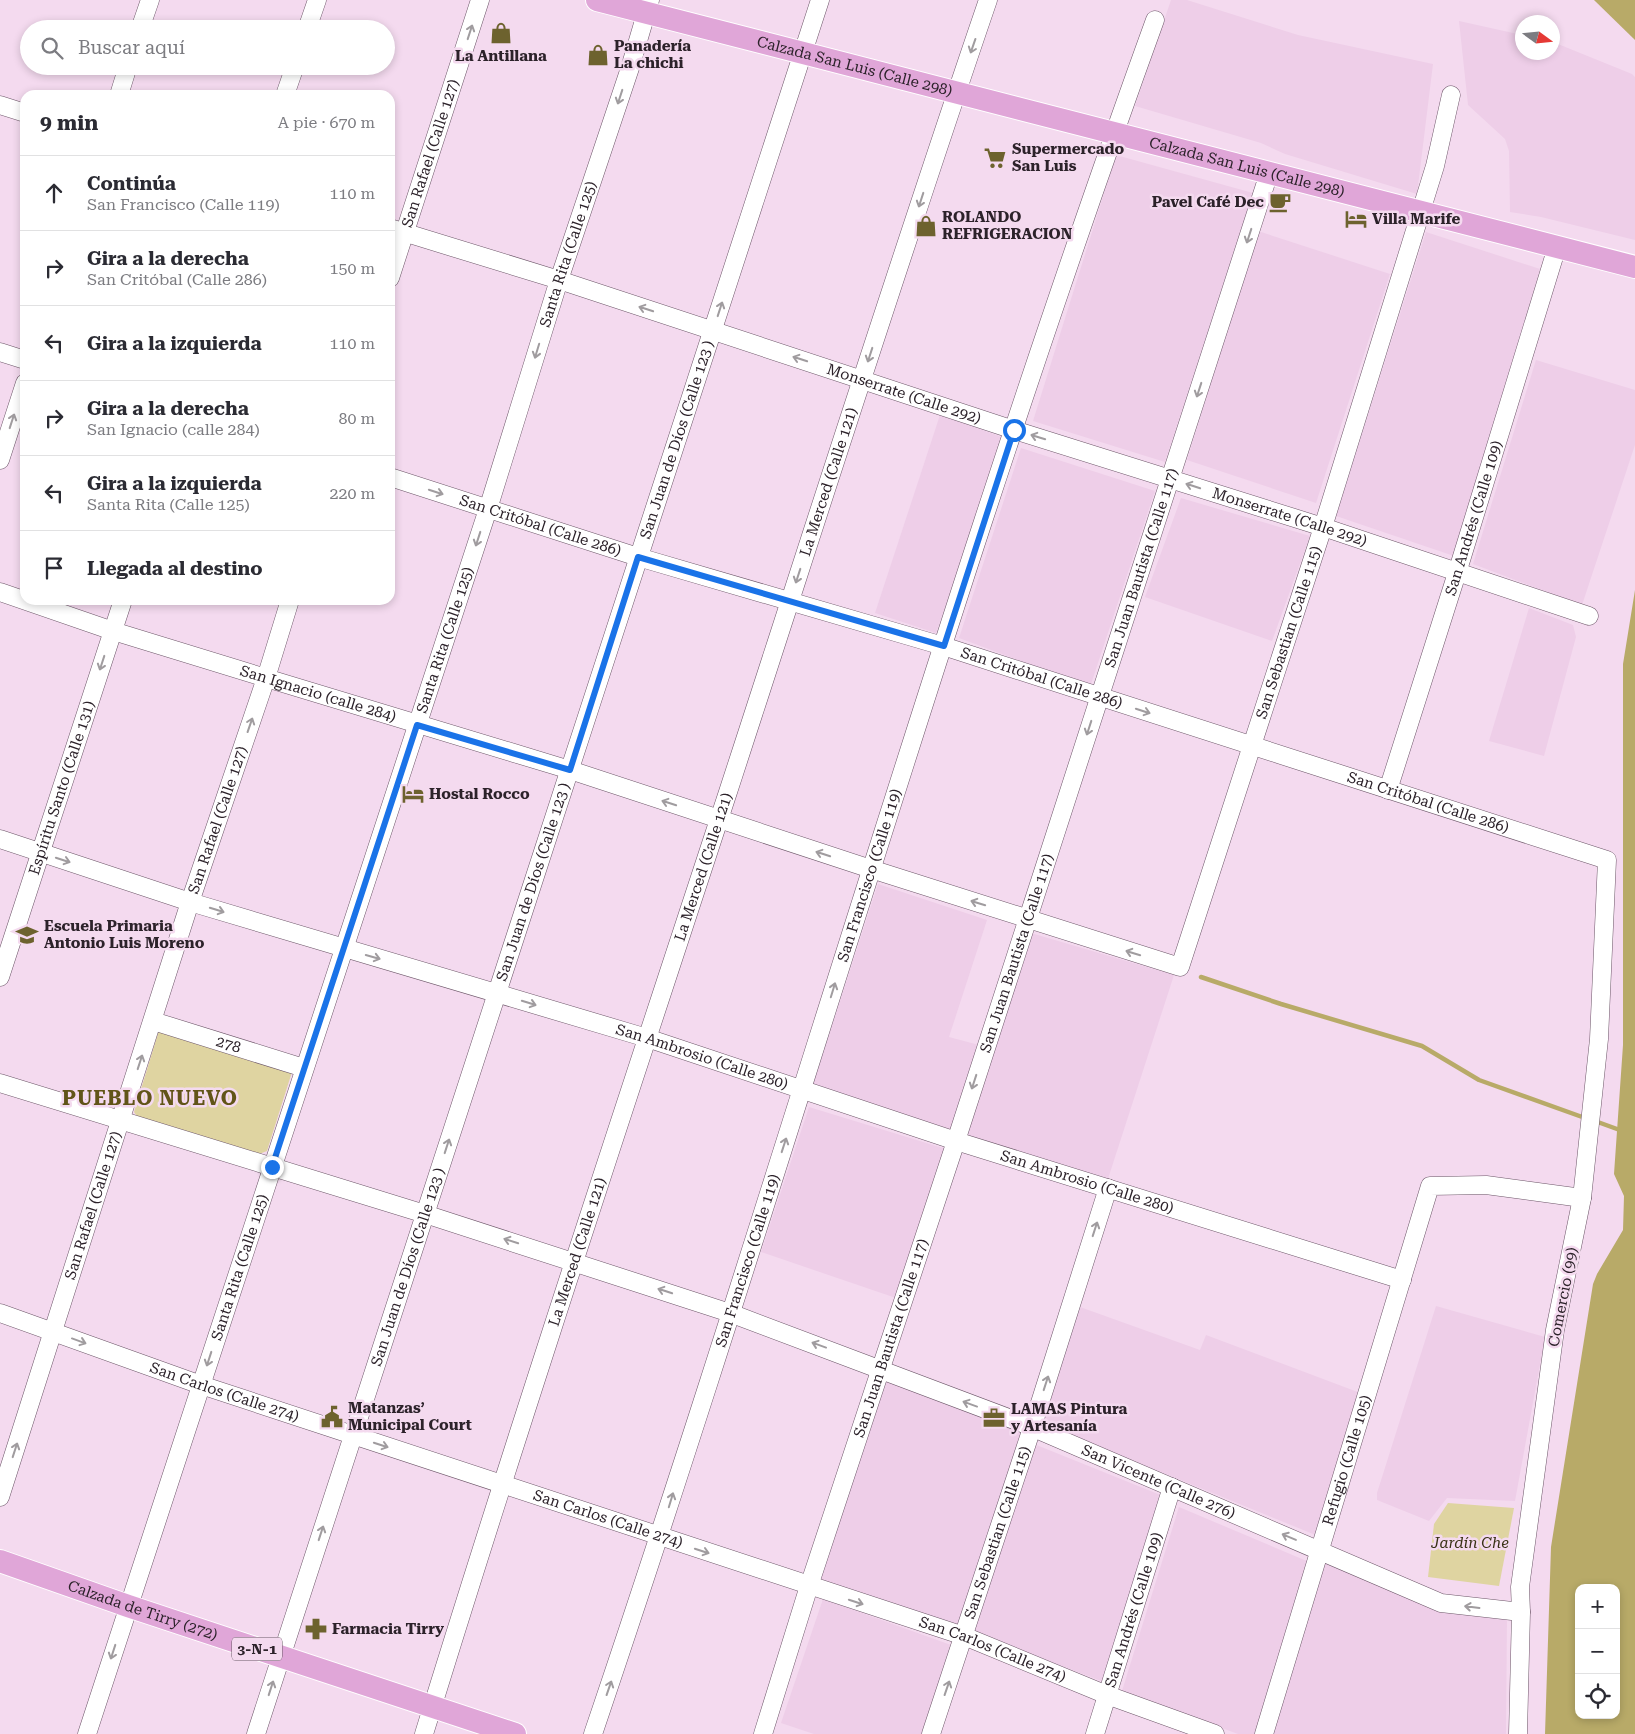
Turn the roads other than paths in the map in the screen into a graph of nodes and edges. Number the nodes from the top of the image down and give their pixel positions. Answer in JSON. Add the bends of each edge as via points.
{"nodes":[{"id":1,"x":150,"y":0,"type":"edge"},
{"id":2,"x":317,"y":0,"type":"edge"},
{"id":3,"x":480,"y":0,"type":"edge"},
{"id":4,"x":597,"y":0,"type":"edge"},
{"id":5,"x":820,"y":0,"type":"edge"},
{"id":6,"x":988,"y":0,"type":"edge"},
{"id":7,"x":648,"y":6,"type":"edge"},
{"id":8,"x":143,"y":20,"type":"edge"},
{"id":9,"x":310,"y":20,"type":"edge"},
{"id":10,"x":1155,"y":20,"type":"dead end"},
{"id":11,"x":804,"y":54,"type":"junction"},
{"id":12,"x":125,"y":75,"type":"edge"},
{"id":13,"x":292,"y":75,"type":"edge"},
{"id":14,"x":121,"y":90,"type":"edge"},
{"id":15,"x":287,"y":90,"type":"edge"},
{"id":16,"x":957,"y":93,"type":"junction"},
{"id":17,"x":1451,"y":95,"type":"dead end"},
{"id":18,"x":0,"y":105,"type":"edge"},
{"id":19,"x":20,"y":111,"type":"edge"},
{"id":20,"x":1114,"y":134,"type":"junction"},
{"id":21,"x":1269,"y":173,"type":"junction"},
{"id":22,"x":1421,"y":212,"type":"junction"},
{"id":23,"x":397,"y":230,"type":"edge"},
{"id":24,"x":395,"y":244,"type":"edge"},
{"id":25,"x":1558,"y":247,"type":"junction"},
{"id":26,"x":1635,"y":267,"type":"edge"},
{"id":27,"x":559,"y":280,"type":"junction"},
{"id":28,"x":713,"y":330,"type":"junction"},
{"id":29,"x":0,"y":352,"type":"edge"},
{"id":30,"x":20,"y":358,"type":"edge"},
{"id":31,"x":862,"y":380,"type":"junction"},
{"id":32,"x":20,"y":398,"type":"edge"},
{"id":33,"x":1014,"y":430,"type":"junction"},
{"id":34,"x":0,"y":460,"type":"edge"},
{"id":35,"x":1170,"y":478,"type":"junction"},
{"id":36,"x":395,"y":479,"type":"edge"},
{"id":37,"x":488,"y":509,"type":"junction"},
{"id":38,"x":1323,"y":527,"type":"junction"},
{"id":39,"x":638,"y":557,"type":"junction"},
{"id":40,"x":1457,"y":573,"type":"junction"},
{"id":41,"x":0,"y":592,"type":"edge"},
{"id":42,"x":20,"y":599,"type":"edge"},
{"id":43,"x":790,"y":601,"type":"junction"},
{"id":44,"x":39,"y":605,"type":"edge"},
{"id":45,"x":121,"y":605,"type":"edge"},
{"id":46,"x":288,"y":605,"type":"edge"},
{"id":47,"x":1589,"y":616,"type":"dead end"},
{"id":48,"x":113,"y":630,"type":"junction"},
{"id":49,"x":944,"y":646,"type":"junction"},
{"id":50,"x":266,"y":678,"type":"junction"},
{"id":51,"x":1099,"y":696,"type":"junction"},
{"id":52,"x":417,"y":725,"type":"junction"},
{"id":53,"x":1252,"y":746,"type":"junction"},
{"id":54,"x":570,"y":770,"type":"junction"},
{"id":55,"x":1388,"y":790,"type":"junction"},
{"id":56,"x":719,"y":819,"type":"junction"},
{"id":57,"x":0,"y":839,"type":"edge"},
{"id":58,"x":40,"y":853,"type":"junction"},
{"id":59,"x":1607,"y":860,"type":"joint"},
{"id":60,"x":871,"y":869,"type":"junction"},
{"id":61,"x":190,"y":902,"type":"junction"},
{"id":62,"x":1027,"y":918,"type":"junction"},
{"id":63,"x":343,"y":949,"type":"junction"},
{"id":64,"x":1180,"y":967,"type":"joint"},
{"id":65,"x":0,"y":977,"type":"edge"},
{"id":66,"x":497,"y":994,"type":"junction"},
{"id":67,"x":153,"y":1021,"type":"junction"},
{"id":68,"x":647,"y":1038,"type":"junction"},
{"id":69,"x":304,"y":1068,"type":"junction"},
{"id":70,"x":0,"y":1083,"type":"edge"},
{"id":71,"x":802,"y":1089,"type":"junction"},
{"id":72,"x":121,"y":1121,"type":"junction"},
{"id":73,"x":956,"y":1141,"type":"junction"},
{"id":74,"x":272,"y":1167,"type":"junction"},
{"id":75,"x":1108,"y":1188,"type":"junction"},
{"id":76,"x":1582,"y":1198,"type":"junction"},
{"id":77,"x":425,"y":1214,"type":"junction"},
{"id":78,"x":575,"y":1261,"type":"junction"},
{"id":79,"x":1402,"y":1280,"type":"junction"},
{"id":80,"x":0,"y":1313,"type":"edge"},
{"id":81,"x":730,"y":1313,"type":"junction"},
{"id":82,"x":52,"y":1331,"type":"junction"},
{"id":83,"x":880,"y":1368,"type":"junction"},
{"id":84,"x":200,"y":1385,"type":"junction"},
{"id":85,"x":1032,"y":1428,"type":"junction"},
{"id":86,"x":353,"y":1436,"type":"junction"},
{"id":87,"x":502,"y":1485,"type":"junction"},
{"id":88,"x":1172,"y":1487,"type":"junction"},
{"id":89,"x":0,"y":1496,"type":"edge"},
{"id":90,"x":660,"y":1536,"type":"junction"},
{"id":91,"x":1320,"y":1550,"type":"junction"},
{"id":92,"x":0,"y":1561,"type":"edge"},
{"id":93,"x":809,"y":1586,"type":"junction"},
{"id":94,"x":128,"y":1606,"type":"junction"},
{"id":95,"x":1521,"y":1612,"type":"junction"},
{"id":96,"x":964,"y":1636,"type":"junction"},
{"id":97,"x":281,"y":1656,"type":"junction"},
{"id":98,"x":1108,"y":1695,"type":"junction"},
{"id":99,"x":432,"y":1707,"type":"junction"},
{"id":100,"x":88,"y":1734,"type":"edge"},
{"id":101,"x":256,"y":1734,"type":"edge"},
{"id":102,"x":424,"y":1734,"type":"edge"},
{"id":103,"x":515,"y":1734,"type":"edge"},
{"id":104,"x":593,"y":1734,"type":"edge"},
{"id":105,"x":763,"y":1734,"type":"edge"},
{"id":106,"x":932,"y":1734,"type":"edge"},
{"id":107,"x":1095,"y":1734,"type":"edge"},
{"id":108,"x":1215,"y":1734,"type":"edge"},
{"id":109,"x":1264,"y":1734,"type":"edge"},
{"id":110,"x":1518,"y":1734,"type":"edge"}],
"edges":[{"from":1,"to":8,"type":"street"},
{"from":2,"to":9,"type":"street"},
{"from":23,"to":3,"type":"street","name":"San Rafael (Calle 127)","one_way":true},
{"from":4,"to":7,"type":"main road","name":"Calzada San Luis (Calle 298)"},
{"from":5,"to":11,"type":"street","name":"San Juan de Díos (Calle 123 )"},
{"from":6,"to":16,"type":"street","name":"La Merced (Calle 121)","one_way":true},
{"from":7,"to":11,"type":"main road","name":"Calzada San Luis (Calle 298)"},
{"from":7,"to":27,"type":"street","name":"Santa Rita (Calle 125)","one_way":true},
{"from":10,"to":20,"type":"street","name":"San Francisco (Calle 119)"},
{"from":11,"to":16,"type":"main road","name":"Calzada San Luis (Calle 298)"},
{"from":28,"to":11,"type":"street","name":"San Juan de Díos (Calle 123 )","one_way":true},
{"from":12,"to":14,"type":"street"},
{"from":13,"to":15,"type":"street"},
{"from":16,"to":20,"type":"main road","name":"Calzada San Luis (Calle 298)"},
{"from":16,"to":31,"type":"street","name":"La Merced (Calle 121)","one_way":true},
{"from":17,"to":22,"type":"street","name":"San Sebastian (Calle 115)"},
{"from":18,"to":19,"type":"street"},
{"from":20,"to":21,"type":"main road","name":"Calzada San Luis (Calle 298)"},
{"from":20,"to":33,"type":"street","name":"San Francisco (Calle 119)"},
{"from":21,"to":22,"type":"main road","name":"Calzada San Luis (Calle 298)"},
{"from":21,"to":35,"type":"street","name":"San Juan Bautista (Calle 117)","one_way":true},
{"from":22,"to":25,"type":"main road","name":"Calzada San Luis (Calle 298)"},
{"from":22,"to":38,"type":"street","name":"San Sebastian (Calle 115)"},
{"from":23,"to":24,"type":"street","name":"San Rafael (Calle 127)"},
{"from":23,"to":27,"type":"street","name":"Monserrate (Calle 292)"},
{"from":25,"to":26,"type":"main road","name":"Calzada San Luis (Calle 298)"},
{"from":25,"to":40,"type":"street","name":"San Andrés (Calle 109)"},
{"from":28,"to":27,"type":"street","name":"Monserrate (Calle 292)","one_way":true},
{"from":27,"to":37,"type":"street","name":"Santa Rita (Calle 125)","one_way":true},
{"from":31,"to":28,"type":"street","name":"Monserrate (Calle 292)","one_way":true},
{"from":28,"to":39,"type":"street","name":"San Juan de Díos (Calle 123 )"},
{"from":29,"to":30,"type":"street"},
{"from":31,"to":33,"type":"street","name":"Monserrate (Calle 292)"},
{"from":31,"to":43,"type":"street","name":"La Merced (Calle 121)","one_way":true},
{"from":34,"to":32,"type":"street","one_way":true},
{"from":35,"to":33,"type":"street","name":"Monserrate (Calle 292)","one_way":true},
{"from":33,"to":49,"type":"street","name":"San Francisco (Calle 119)"},
{"from":38,"to":35,"type":"street","name":"Monserrate (Calle 292)","one_way":true},
{"from":35,"to":51,"type":"street","name":"San Juan Bautista (Calle 117)"},
{"from":36,"to":37,"type":"street","name":"San Critóbal (Calle 286)","one_way":true},
{"from":37,"to":39,"type":"street","name":"San Critóbal (Calle 286)"},
{"from":37,"to":52,"type":"street","name":"Santa Rita (Calle 125)","one_way":true},
{"from":38,"to":40,"type":"street","name":"Monserrate (Calle 292)"},
{"from":38,"to":53,"type":"street","name":"San Sebastian (Calle 115)"},
{"from":39,"to":43,"type":"street","name":"San Critóbal (Calle 286)"},
{"from":39,"to":54,"type":"street","name":"San Juan de Díos (Calle 123 )"},
{"from":40,"to":47,"type":"street","name":"Monserrate (Calle 292)"},
{"from":40,"to":55,"type":"street","name":"San Andrés (Calle 109)"},
{"from":41,"to":42,"type":"street","name":"San Ignacio (calle 284)"},
{"from":43,"to":49,"type":"street","name":"San Critóbal (Calle 286)"},
{"from":43,"to":56,"type":"street","name":"La Merced (Calle 121)"},
{"from":44,"to":48,"type":"street","name":"San Ignacio (calle 284)"},
{"from":45,"to":48,"type":"street","name":"Espíritu Santo (Calle 131)"},
{"from":46,"to":50,"type":"street","name":"San Rafael (Calle 127)"},
{"from":48,"to":50,"type":"street","name":"San Ignacio (calle 284)"},
{"from":48,"to":58,"type":"street","name":"Espíritu Santo (Calle 131)","one_way":true},
{"from":49,"to":51,"type":"street","name":"San Critóbal (Calle 286)"},
{"from":49,"to":60,"type":"street","name":"San Francisco (Calle 119)"},
{"from":50,"to":52,"type":"street","name":"San Ignacio (calle 284)"},
{"from":61,"to":50,"type":"street","name":"San Rafael (Calle 127)","one_way":true},
{"from":51,"to":53,"type":"street","name":"San Critóbal (Calle 286)","one_way":true},
{"from":51,"to":62,"type":"street","name":"San Juan Bautista (Calle 117)","one_way":true},
{"from":52,"to":54,"type":"street","name":"San Ignacio (calle 284)"},
{"from":52,"to":63,"type":"street","name":"Santa Rita (Calle 125)"},
{"from":53,"to":55,"type":"street","name":"San Critóbal (Calle 286)"},
{"from":53,"to":64,"type":"street","name":"San Sebastian (Calle 115)"},
{"from":56,"to":54,"type":"street","name":"San Ignacio (calle 284)","one_way":true},
{"from":54,"to":66,"type":"street","name":"San Juan de Díos (Calle 123 )"},
{"from":55,"to":59,"type":"street","name":"San Critóbal (Calle 286)"},
{"from":60,"to":56,"type":"street","name":"San Ignacio (calle 284)","one_way":true},
{"from":56,"to":68,"type":"street","name":"La Merced (Calle 121)"},
{"from":57,"to":58,"type":"street","name":"San Ambrosio (Calle 280)"},
{"from":58,"to":61,"type":"street","name":"San Ambrosio (Calle 280)","one_way":true},
{"from":58,"to":65,"type":"street","name":"Espíritu Santo (Calle 131)"},
{"from":59,"to":76,"type":"street","name":"Comercio (99)","via":[[1599,1039]]},
{"from":62,"to":60,"type":"street","name":"San Ignacio (calle 284)","one_way":true},
{"from":71,"to":60,"type":"street","name":"San Francisco (Calle 119)","one_way":true},
{"from":61,"to":63,"type":"street","name":"San Ambrosio (Calle 280)","one_way":true},
{"from":61,"to":67,"type":"street","name":"San Rafael (Calle 127)"},
{"from":64,"to":62,"type":"street","name":"San Ignacio (calle 284)","one_way":true},
{"from":62,"to":73,"type":"street","name":"San Juan Bautista (Calle 117)","one_way":true},
{"from":63,"to":66,"type":"street","name":"San Ambrosio (Calle 280)","one_way":true},
{"from":63,"to":69,"type":"street","name":"Santa Rita (Calle 125)"},
{"from":66,"to":68,"type":"street","name":"San Ambrosio (Calle 280)","one_way":true},
{"from":77,"to":66,"type":"street","name":"San Juan de Díos (Calle 123 )","one_way":true},
{"from":67,"to":69,"type":"street","name":"278"},
{"from":72,"to":67,"type":"street","name":"San Rafael (Calle 127)","one_way":true},
{"from":68,"to":71,"type":"street","name":"San Ambrosio (Calle 280)"},
{"from":68,"to":78,"type":"street","name":"La Merced (Calle 121)"},
{"from":69,"to":74,"type":"street","name":"Santa Rita (Calle 125)"},
{"from":70,"to":72,"type":"street","name":"San Vicente (Calle 276)"},
{"from":71,"to":73,"type":"street","name":"San Ambrosio (Calle 280)"},
{"from":81,"to":71,"type":"street","name":"San Francisco (Calle 119)","one_way":true},
{"from":72,"to":74,"type":"street","name":"San Vicente (Calle 276)"},
{"from":72,"to":82,"type":"street","name":"San Rafael (Calle 127)"},
{"from":73,"to":75,"type":"street","name":"San Ambrosio (Calle 280)"},
{"from":73,"to":83,"type":"street","name":"San Juan Bautista (Calle 117)"},
{"from":74,"to":77,"type":"street","name":"San Vicente (Calle 276)"},
{"from":74,"to":84,"type":"street","name":"Santa Rita (Calle 125)","one_way":true},
{"from":75,"to":79,"type":"street","name":"San Ambrosio (Calle 280)"},
{"from":85,"to":75,"type":"street","name":"San Sebastian (Calle 115)","one_way":true},
{"from":76,"to":79,"type":"street","name":"Refugio (Calle 105)","via":[[1486,1185],[1430,1186]]},
{"from":76,"to":95,"type":"street","name":"Comercio (99)","via":[[1555,1330],[1520,1588]]},
{"from":78,"to":77,"type":"street","name":"San Vicente (Calle 276)","one_way":true},
{"from":77,"to":86,"type":"street","name":"San Juan de Díos (Calle 123 )"},
{"from":81,"to":78,"type":"street","name":"San Vicente (Calle 276)","one_way":true},
{"from":78,"to":87,"type":"street","name":"La Merced (Calle 121)"},
{"from":79,"to":91,"type":"street","name":"Refugio (Calle 105)"},
{"from":80,"to":82,"type":"street","name":"San Carlos (Calle 274)"},
{"from":83,"to":81,"type":"street","name":"San Vicente (Calle 276)","one_way":true},
{"from":90,"to":81,"type":"street","name":"San Francisco (Calle 119)","one_way":true},
{"from":82,"to":84,"type":"street","name":"San Carlos (Calle 274)","one_way":true},
{"from":89,"to":82,"type":"street","name":"San Rafael (Calle 127)","one_way":true},
{"from":85,"to":83,"type":"street","name":"San Vicente (Calle 276)","one_way":true},
{"from":83,"to":93,"type":"street","name":"San Juan Bautista (Calle 117)"},
{"from":84,"to":86,"type":"street","name":"San Carlos (Calle 274)"},
{"from":84,"to":94,"type":"street","name":"Santa Rita (Calle 125)"},
{"from":85,"to":88,"type":"street","name":"San Vicente (Calle 276)"},
{"from":85,"to":96,"type":"street","name":"San Sebastian (Calle 115)"},
{"from":86,"to":87,"type":"street","name":"San Carlos (Calle 274)","one_way":true},
{"from":97,"to":86,"type":"street","name":"San Juan de Díos (Calle 123 )","one_way":true},
{"from":87,"to":90,"type":"street","name":"San Carlos (Calle 274)"},
{"from":87,"to":99,"type":"street","name":"La Merced (Calle 121)"},
{"from":91,"to":88,"type":"street","name":"San Vicente (Calle 276)","one_way":true},
{"from":88,"to":98,"type":"street","name":"San Andrés (Calle 109)"},
{"from":90,"to":93,"type":"street","name":"San Carlos (Calle 274)","one_way":true},
{"from":104,"to":90,"type":"street","name":"San Francisco (Calle 119)","one_way":true},
{"from":95,"to":91,"type":"street","name":"San Vicente (Calle 276)","one_way":true,"via":[[1441,1603]]},
{"from":91,"to":109,"type":"street","name":"Refugio (Calle 105)"},
{"from":92,"to":94,"type":"main road","name":"Calzada de Tirry (272)","number":"3-N-1"},
{"from":93,"to":96,"type":"street","name":"San Carlos (Calle 274)","one_way":true},
{"from":93,"to":105,"type":"street","name":"San Juan Bautista (Calle 117)"},
{"from":94,"to":97,"type":"main road","name":"Calzada de Tirry (272)","number":"3-N-1"},
{"from":94,"to":100,"type":"street","name":"Santa Rita (Calle 125)","one_way":true},
{"from":95,"to":110,"type":"street","name":"Comercio (99)"},
{"from":96,"to":98,"type":"street","name":"San Carlos (Calle 274)"},
{"from":106,"to":96,"type":"street","name":"San Sebastian (Calle 115)","one_way":true},
{"from":97,"to":99,"type":"main road","name":"Calzada de Tirry (272)","number":"3-N-1"},
{"from":101,"to":97,"type":"street","name":"San Juan de Díos (Calle 123 )","one_way":true},
{"from":98,"to":107,"type":"street","name":"San Andrés (Calle 109)"},
{"from":98,"to":108,"type":"street","name":"San Carlos (Calle 274)"},
{"from":99,"to":102,"type":"street","name":"La Merced (Calle 121)"},
{"from":99,"to":103,"type":"main road","name":"Calzada de Tirry (272)","number":"3-N-1"}]}
